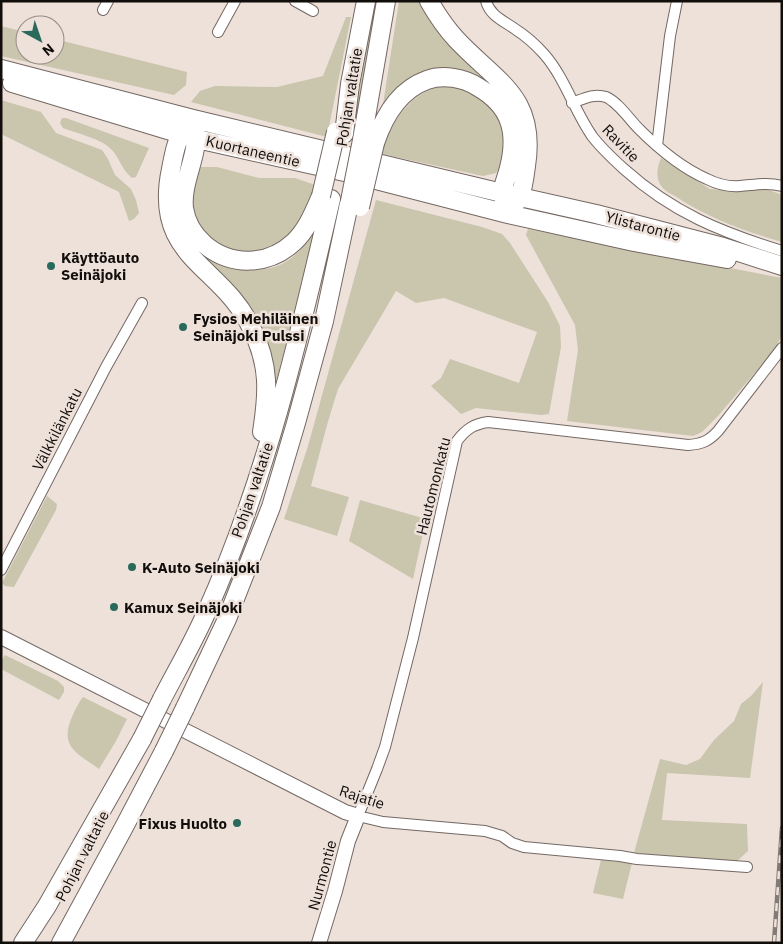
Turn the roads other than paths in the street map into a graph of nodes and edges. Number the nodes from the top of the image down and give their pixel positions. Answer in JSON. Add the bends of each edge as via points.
{"nodes":[{"id":1,"x":235,"y":1,"type":"edge"},
{"id":2,"x":295,"y":1,"type":"edge"},
{"id":3,"x":366,"y":1,"type":"edge"},
{"id":4,"x":386,"y":1,"type":"edge"},
{"id":5,"x":429,"y":1,"type":"edge"},
{"id":6,"x":486,"y":1,"type":"edge"},
{"id":7,"x":677,"y":1,"type":"edge"},
{"id":8,"x":313,"y":11,"type":"dead end"},
{"id":9,"x":218,"y":32,"type":"dead end"},
{"id":10,"x":1,"y":69,"type":"edge"},
{"id":11,"x":1,"y":80,"type":"edge"},
{"id":12,"x":572,"y":103,"type":"junction"},
{"id":13,"x":193,"y":119,"type":"junction"},
{"id":14,"x":179,"y":134,"type":"junction"},
{"id":15,"x":197,"y":139,"type":"junction"},
{"id":16,"x":369,"y":141,"type":"junction"},
{"id":17,"x":657,"y":146,"type":"junction"},
{"id":18,"x":782,"y":186,"type":"edge"},
{"id":19,"x":502,"y":193,"type":"junction"},
{"id":20,"x":326,"y":197,"type":"junction"},
{"id":21,"x":521,"y":197,"type":"junction"},
{"id":22,"x":508,"y":214,"type":"junction"},
{"id":23,"x":782,"y":251,"type":"edge"},
{"id":24,"x":782,"y":266,"type":"edge"},
{"id":25,"x":142,"y":303,"type":"dead end"},
{"id":26,"x":782,"y":348,"type":"edge"},
{"id":27,"x":255,"y":488,"type":"junction"},
{"id":28,"x":1,"y":570,"type":"edge"},
{"id":29,"x":1,"y":637,"type":"edge"},
{"id":30,"x":142,"y":739,"type":"junction"},
{"id":31,"x":358,"y":816,"type":"junction"},
{"id":32,"x":747,"y":867,"type":"dead end"},
{"id":33,"x":24,"y":943,"type":"edge"},
{"id":34,"x":38,"y":943,"type":"edge"},
{"id":35,"x":61,"y":943,"type":"edge"},
{"id":36,"x":319,"y":943,"type":"edge"}],
"edges":[{"from":1,"to":9,"type":"street"},
{"from":2,"to":8,"type":"street"},
{"from":3,"to":20,"type":"highway","name":"Pohjan valtatie"},
{"from":4,"to":16,"type":"highway","name":"Pohjan valtatie"},
{"from":5,"to":21,"type":"highway","via":[[455,38],[512,93],[522,112],[528,133],[528,154]]},
{"from":6,"to":12,"type":"street","name":"Ravitie","via":[[491,12],[544,54],[555,68]]},
{"from":7,"to":17,"type":"street"},
{"from":10,"to":13,"type":"highway","name":"Kuortaneentie"},
{"from":11,"to":14,"type":"highway","name":"Kuortaneentie"},
{"from":12,"to":17,"type":"street","via":[[589,96],[605,97]]},
{"from":12,"to":23,"type":"street","name":"Ravitie","via":[[594,138],[653,193],[700,222]]},
{"from":13,"to":14,"type":"highway"},
{"from":13,"to":15,"type":"highway"},
{"from":13,"to":19,"type":"highway","name":"Kuortaneentie"},
{"from":14,"to":15,"type":"highway","name":"Kuortaneentie"},
{"from":14,"to":27,"type":"highway","via":[[168,183],[167,206],[171,224],[190,255],[238,306],[262,352],[267,388]]},
{"from":15,"to":20,"type":"highway","via":[[184,191],[188,224],[198,239],[227,258],[245,262],[280,253],[295,241]]},
{"from":15,"to":22,"type":"highway","name":"Kuortaneentie","via":[[349,173]]},
{"from":16,"to":19,"type":"highway","via":[[392,107],[417,84],[446,78],[460,78],[473,83],[499,102],[513,131],[511,157]]},
{"from":16,"to":35,"type":"highway","name":"Pohjan valtatie","bridge":true,"via":[[296,423],[270,507],[227,619],[164,751]]},
{"from":17,"to":18,"type":"street","via":[[687,168],[721,185],[771,183]]},
{"from":19,"to":21,"type":"highway","name":"Ylistarontie"},
{"from":19,"to":22,"type":"highway"},
{"from":20,"to":27,"type":"highway","name":"Pohjan valtatie","via":[[298,340]]},
{"from":21,"to":22,"type":"highway"},
{"from":21,"to":24,"type":"highway","name":"Ylistarontie","via":[[714,244]]},
{"from":22,"to":24,"type":"highway","name":"Ylistarontie","via":[[634,242]]},
{"from":25,"to":28,"type":"street","name":"Välkkilänkatu"},
{"from":26,"to":31,"type":"street","name":"Hautomonkatu","via":[[718,431],[702,444],[688,446],[488,422],[476,424],[464,432],[457,440],[413,638],[384,746]]},
{"from":27,"to":30,"type":"highway","name":"Pohjan valtatie","bridge":true,"via":[[207,612]]},
{"from":29,"to":31,"type":"street","name":"Rajatie"},
{"from":30,"to":33,"type":"highway"},
{"from":30,"to":34,"type":"highway","name":"Pohjan valtatie"},
{"from":31,"to":32,"type":"street","name":"Rajatie","via":[[383,822],[485,831],[524,847]]},
{"from":31,"to":36,"type":"street","name":"Nurmontie"}]}
